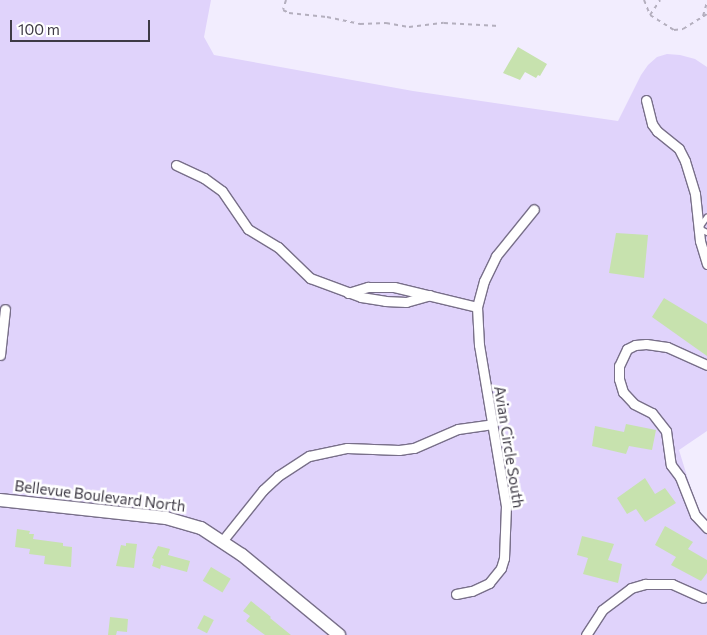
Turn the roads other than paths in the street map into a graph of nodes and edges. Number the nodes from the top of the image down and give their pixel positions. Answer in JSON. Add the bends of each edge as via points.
{"nodes":[{"id":1,"x":646,"y":100,"type":"dead end"},
{"id":2,"x":176,"y":165,"type":"dead end"},
{"id":3,"x":534,"y":209,"type":"dead end"},
{"id":4,"x":707,"y":217,"type":"edge"},
{"id":5,"x":703,"y":230,"type":"edge"},
{"id":6,"x":707,"y":264,"type":"edge"},
{"id":7,"x":347,"y":293,"type":"junction"},
{"id":8,"x":430,"y":295,"type":"junction"},
{"id":9,"x":477,"y":307,"type":"junction"},
{"id":10,"x":5,"y":309,"type":"dead end"},
{"id":11,"x":0,"y":355,"type":"edge"},
{"id":12,"x":707,"y":365,"type":"edge"},
{"id":13,"x":493,"y":424,"type":"junction"},
{"id":14,"x":0,"y":500,"type":"edge"},
{"id":15,"x":707,"y":528,"type":"edge"},
{"id":16,"x":223,"y":540,"type":"junction"},
{"id":17,"x":456,"y":594,"type":"dead end"},
{"id":18,"x":702,"y":598,"type":"dead end"},
{"id":19,"x":339,"y":635,"type":"edge"},
{"id":20,"x":586,"y":635,"type":"edge"}],
"edges":[{"from":1,"to":5,"type":"street","via":[[652,124],[680,149]]},
{"from":2,"to":7,"type":"street","via":[[222,191],[248,229],[278,247],[310,278]]},
{"from":3,"to":9,"type":"street","name":"Avian Circle South","via":[[496,256],[484,281]]},
{"from":4,"to":5,"type":"lane"},
{"from":5,"to":6,"type":"street","via":[[702,251]]},
{"from":7,"to":8,"type":"street","via":[[368,287],[384,287]]},
{"from":7,"to":8,"type":"street","via":[[397,302]]},
{"from":8,"to":9,"type":"street"},
{"from":9,"to":13,"type":"street","name":"Avian Circle South","via":[[478,345]]},
{"from":10,"to":11,"type":"street"},
{"from":12,"to":15,"type":"street","via":[[667,347],[635,345],[627,349],[619,366],[619,379],[623,392],[634,404],[652,413],[666,431],[672,464],[695,515]]},
{"from":13,"to":16,"type":"street","via":[[458,429],[414,448],[347,448],[309,456],[263,490]]},
{"from":13,"to":17,"type":"street","name":"Avian Circle South","via":[[506,506],[504,558],[501,568],[489,583]]},
{"from":14,"to":16,"type":"main road","name":"Bellevue Boulevard North","via":[[183,521]]},
{"from":16,"to":19,"type":"main road","name":"Bellevue Boulevard North"},
{"from":18,"to":20,"type":"street","via":[[672,584],[645,584],[631,588],[602,610]]}]}
